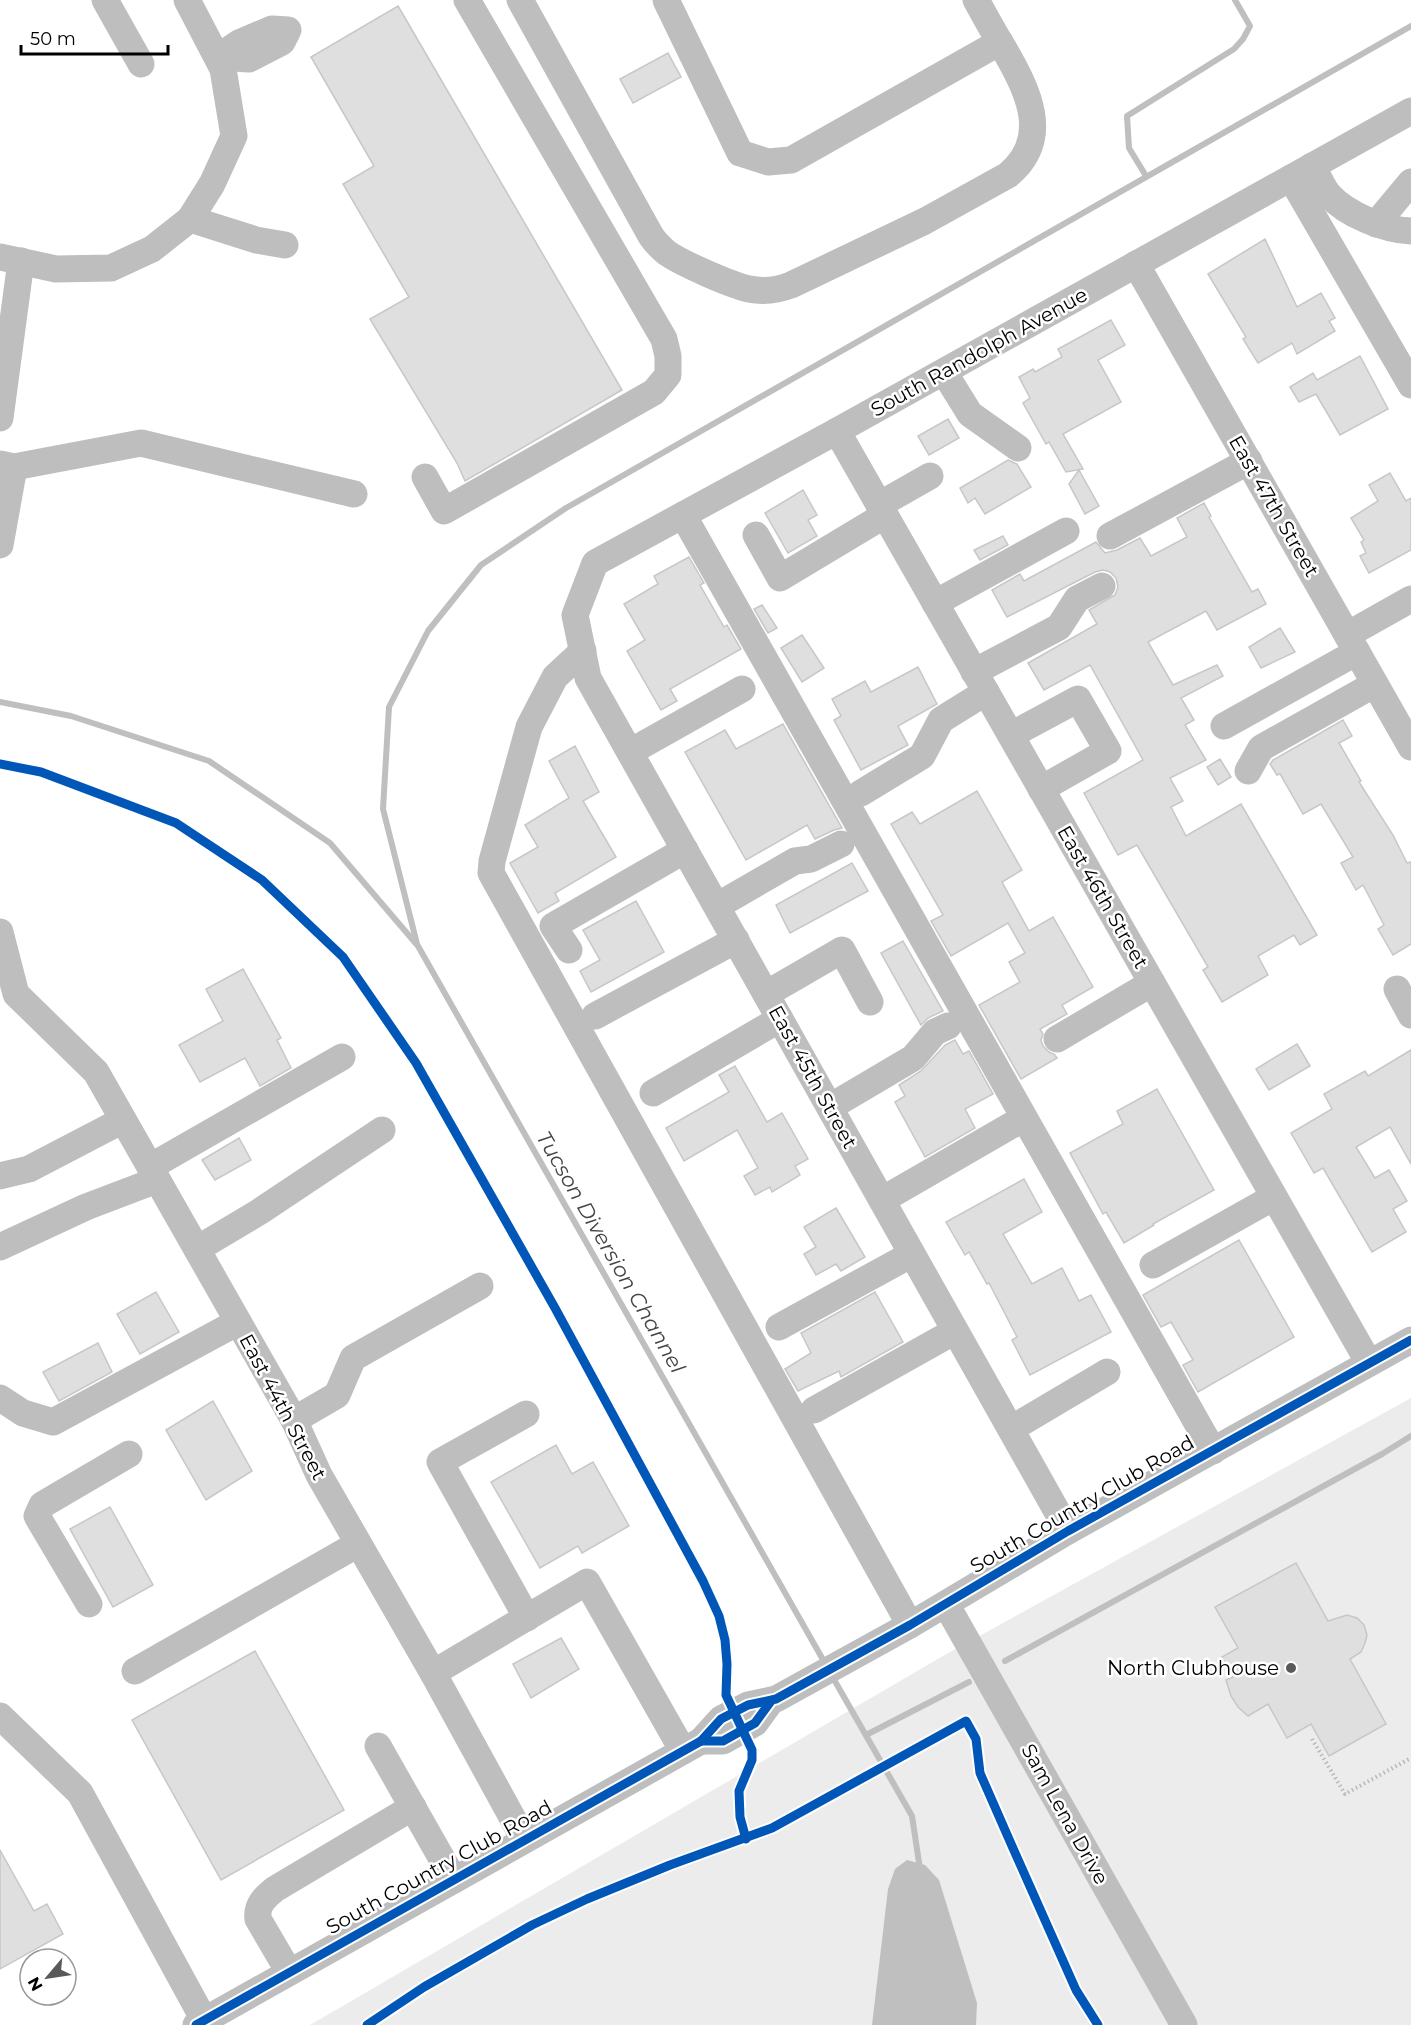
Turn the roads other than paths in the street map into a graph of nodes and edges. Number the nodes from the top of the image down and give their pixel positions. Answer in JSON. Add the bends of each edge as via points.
{"nodes":[{"id":1,"x":105,"y":0,"type":"edge"},
{"id":2,"x":187,"y":0,"type":"edge"},
{"id":3,"x":467,"y":0,"type":"edge"},
{"id":4,"x":520,"y":0,"type":"edge"},
{"id":5,"x":666,"y":0,"type":"edge"},
{"id":6,"x":976,"y":0,"type":"edge"},
{"id":7,"x":1000,"y":42,"type":"junction"},
{"id":8,"x":141,"y":64,"type":"dead end"},
{"id":9,"x":1411,"y":111,"type":"edge"},
{"id":10,"x":1302,"y":172,"type":"junction"},
{"id":11,"x":1411,"y":182,"type":"edge"},
{"id":12,"x":190,"y":219,"type":"junction"},
{"id":13,"x":1376,"y":224,"type":"junction"},
{"id":14,"x":1411,"y":231,"type":"edge"},
{"id":15,"x":285,"y":245,"type":"dead end"},
{"id":16,"x":10,"y":259,"type":"edge"},
{"id":17,"x":1136,"y":264,"type":"junction"},
{"id":18,"x":4,"y":358,"type":"edge"},
{"id":19,"x":945,"y":372,"type":"junction"},
{"id":20,"x":1411,"y":385,"type":"edge"},
{"id":21,"x":0,"y":418,"type":"edge"},
{"id":22,"x":837,"y":432,"type":"junction"},
{"id":23,"x":1018,"y":448,"type":"dead end"},
{"id":24,"x":1249,"y":461,"type":"junction"},
{"id":25,"x":7,"y":465,"type":"edge"},
{"id":26,"x":930,"y":476,"type":"dead end"},
{"id":27,"x":425,"y":477,"type":"dead end"},
{"id":28,"x":354,"y":494,"type":"dead end"},
{"id":29,"x":882,"y":510,"type":"junction"},
{"id":30,"x":683,"y":515,"type":"junction"},
{"id":31,"x":1066,"y":531,"type":"dead end"},
{"id":32,"x":756,"y":535,"type":"dead end"},
{"id":33,"x":1110,"y":536,"type":"dead end"},
{"id":34,"x":0,"y":545,"type":"edge"},
{"id":35,"x":1102,"y":586,"type":"dead end"},
{"id":36,"x":1411,"y":599,"type":"edge"},
{"id":37,"x":935,"y":603,"type":"junction"},
{"id":38,"x":575,"y":615,"type":"joint"},
{"id":39,"x":1352,"y":643,"type":"junction"},
{"id":40,"x":583,"y":651,"type":"junction"},
{"id":41,"x":980,"y":682,"type":"junction"},
{"id":42,"x":1375,"y":684,"type":"junction"},
{"id":43,"x":741,"y":689,"type":"dead end"},
{"id":44,"x":1224,"y":726,"type":"dead end"},
{"id":45,"x":1011,"y":735,"type":"junction"},
{"id":46,"x":1411,"y":747,"type":"edge"},
{"id":47,"x":630,"y":752,"type":"junction"},
{"id":48,"x":1248,"y":771,"type":"dead end"},
{"id":49,"x":1041,"y":789,"type":"junction"},
{"id":50,"x":861,"y":793,"type":"dead end"},
{"id":51,"x":841,"y":844,"type":"dead end"},
{"id":52,"x":685,"y":850,"type":"junction"},
{"id":53,"x":717,"y":906,"type":"junction"},
{"id":54,"x":0,"y":933,"type":"edge"},
{"id":55,"x":736,"y":940,"type":"junction"},
{"id":56,"x":569,"y":950,"type":"dead end"},
{"id":57,"x":1152,"y":982,"type":"junction"},
{"id":58,"x":1397,"y":989,"type":"dead end"},
{"id":59,"x":766,"y":994,"type":"junction"},
{"id":60,"x":870,"y":1002,"type":"dead end"},
{"id":61,"x":1411,"y":1015,"type":"edge"},
{"id":62,"x":595,"y":1016,"type":"dead end"},
{"id":63,"x":780,"y":1018,"type":"junction"},
{"id":64,"x":948,"y":1026,"type":"dead end"},
{"id":65,"x":1057,"y":1039,"type":"dead end"},
{"id":66,"x":342,"y":1057,"type":"dead end"},
{"id":67,"x":653,"y":1093,"type":"dead end"},
{"id":68,"x":830,"y":1107,"type":"junction"},
{"id":69,"x":123,"y":1120,"type":"junction"},
{"id":70,"x":1012,"y":1125,"type":"dead end"},
{"id":71,"x":382,"y":1130,"type":"dead end"},
{"id":72,"x":154,"y":1173,"type":"junction"},
{"id":73,"x":0,"y":1176,"type":"edge"},
{"id":74,"x":1274,"y":1197,"type":"junction"},
{"id":75,"x":882,"y":1200,"type":"junction"},
{"id":76,"x":0,"y":1247,"type":"edge"},
{"id":77,"x":197,"y":1249,"type":"junction"},
{"id":78,"x":912,"y":1254,"type":"junction"},
{"id":79,"x":1153,"y":1265,"type":"dead end"},
{"id":80,"x":480,"y":1286,"type":"dead end"},
{"id":81,"x":238,"y":1322,"type":"junction"},
{"id":82,"x":779,"y":1327,"type":"dead end"},
{"id":83,"x":956,"y":1331,"type":"junction"},
{"id":84,"x":1411,"y":1340,"type":"edge"},
{"id":85,"x":1369,"y":1363,"type":"junction"},
{"id":86,"x":1107,"y":1372,"type":"dead end"},
{"id":87,"x":0,"y":1398,"type":"edge"},
{"id":88,"x":814,"y":1410,"type":"dead end"},
{"id":89,"x":526,"y":1414,"type":"dead end"},
{"id":90,"x":294,"y":1420,"type":"junction"},
{"id":91,"x":1011,"y":1429,"type":"junction"},
{"id":92,"x":1212,"y":1450,"type":"junction"},
{"id":93,"x":129,"y":1454,"type":"dead end"},
{"id":94,"x":1068,"y":1532,"type":"junction"},
{"id":95,"x":358,"y":1544,"type":"junction"},
{"id":96,"x":89,"y":1604,"type":"dead end"},
{"id":97,"x":946,"y":1604,"type":"junction"},
{"id":98,"x":527,"y":1618,"type":"junction"},
{"id":99,"x":900,"y":1630,"type":"junction"},
{"id":100,"x":135,"y":1671,"type":"dead end"},
{"id":101,"x":433,"y":1673,"type":"junction"},
{"id":102,"x":0,"y":1716,"type":"edge"},
{"id":103,"x":378,"y":1746,"type":"dead end"},
{"id":104,"x":692,"y":1746,"type":"junction"},
{"id":105,"x":413,"y":1807,"type":"junction"},
{"id":106,"x":525,"y":1839,"type":"junction"},
{"id":107,"x":454,"y":1880,"type":"junction"},
{"id":108,"x":289,"y":1972,"type":"junction"},
{"id":109,"x":200,"y":2023,"type":"edge"},
{"id":110,"x":1184,"y":2025,"type":"edge"}],
"edges":[{"from":1,"to":8,"type":"street"},
{"from":2,"to":12,"type":"street","via":[[223,69],[234,136],[212,184]]},
{"from":3,"to":27,"type":"street","via":[[664,339],[668,375],[654,392],[444,511]]},
{"from":4,"to":7,"type":"street","via":[[657,244],[692,265],[752,289],[778,290],[791,285],[925,221],[1017,168],[1030,142],[1031,105]]},
{"from":5,"to":7,"type":"street","via":[[740,153],[768,162],[791,160]]},
{"from":6,"to":7,"type":"street"},
{"from":9,"to":10,"type":"street","name":"South Randolph Avenue"},
{"from":10,"to":13,"type":"street","via":[[1350,211]]},
{"from":10,"to":17,"type":"street","name":"South Randolph Avenue"},
{"from":10,"to":20,"type":"street"},
{"from":11,"to":13,"type":"street"},
{"from":12,"to":15,"type":"street"},
{"from":12,"to":16,"type":"street","via":[[152,249],[111,268],[56,269]]},
{"from":13,"to":14,"type":"street"},
{"from":16,"to":18,"type":"street"},
{"from":17,"to":19,"type":"street","name":"South Randolph Avenue"},
{"from":17,"to":24,"type":"street","name":"East 47th Street"},
{"from":18,"to":21,"type":"street"},
{"from":19,"to":22,"type":"street","name":"South Randolph Avenue"},
{"from":19,"to":23,"type":"street","via":[[970,414]]},
{"from":22,"to":29,"type":"street","name":"East 46th Street"},
{"from":22,"to":30,"type":"street","name":"South Randolph Avenue"},
{"from":24,"to":33,"type":"street"},
{"from":24,"to":39,"type":"street","name":"East 47th Street"},
{"from":25,"to":28,"type":"street","via":[[141,443]]},
{"from":25,"to":34,"type":"street"},
{"from":26,"to":29,"type":"street"},
{"from":29,"to":32,"type":"street","via":[[780,578]]},
{"from":29,"to":37,"type":"street","name":"East 46th Street"},
{"from":30,"to":38,"type":"street","name":"South Randolph Avenue","via":[[595,563]]},
{"from":30,"to":92,"type":"street"},
{"from":31,"to":37,"type":"street"},
{"from":35,"to":41,"type":"street","via":[[1077,599],[1059,627]]},
{"from":36,"to":39,"type":"street"},
{"from":37,"to":41,"type":"street","name":"East 46th Street"},
{"from":38,"to":40,"type":"street","name":"East 45th Street"},
{"from":39,"to":42,"type":"street","name":"East 47th Street"},
{"from":39,"to":44,"type":"street"},
{"from":40,"to":47,"type":"street","name":"East 45th Street","via":[[588,678]]},
{"from":40,"to":99,"type":"street","via":[[555,677],[529,727],[491,873]]},
{"from":41,"to":45,"type":"street","name":"East 46th Street"},
{"from":41,"to":50,"type":"street","via":[[941,720],[922,756]]},
{"from":42,"to":46,"type":"street","name":"East 47th Street"},
{"from":42,"to":48,"type":"street","via":[[1261,748]]},
{"from":43,"to":47,"type":"street"},
{"from":45,"to":49,"type":"street","name":"East 46th Street"},
{"from":45,"to":49,"type":"street","via":[[1078,699],[1108,751]]},
{"from":47,"to":52,"type":"street","name":"East 45th Street"},
{"from":49,"to":57,"type":"street","name":"East 46th Street"},
{"from":51,"to":53,"type":"street","via":[[811,859],[795,861]]},
{"from":52,"to":53,"type":"street","name":"East 45th Street"},
{"from":52,"to":56,"type":"street","via":[[553,926]]},
{"from":53,"to":55,"type":"street","name":"East 45th Street"},
{"from":54,"to":69,"type":"street","name":"East 44th Street","via":[[16,993],[96,1072]]},
{"from":55,"to":59,"type":"street","name":"East 45th Street"},
{"from":55,"to":62,"type":"street"},
{"from":57,"to":65,"type":"street"},
{"from":57,"to":74,"type":"street","name":"East 46th Street"},
{"from":58,"to":61,"type":"street"},
{"from":59,"to":60,"type":"street","via":[[842,950]]},
{"from":59,"to":63,"type":"street","name":"East 45th Street"},
{"from":63,"to":67,"type":"street"},
{"from":63,"to":68,"type":"street","name":"East 45th Street"},
{"from":64,"to":68,"type":"street","via":[[935,1032],[913,1058]]},
{"from":66,"to":72,"type":"street"},
{"from":68,"to":75,"type":"street","name":"East 45th Street"},
{"from":69,"to":72,"type":"street","name":"East 44th Street"},
{"from":69,"to":73,"type":"street","via":[[29,1169]]},
{"from":70,"to":75,"type":"street"},
{"from":71,"to":77,"type":"street"},
{"from":72,"to":76,"type":"street"},
{"from":72,"to":77,"type":"street","name":"East 44th Street"},
{"from":74,"to":79,"type":"street"},
{"from":74,"to":85,"type":"street","name":"East 46th Street"},
{"from":75,"to":78,"type":"street","name":"East 45th Street"},
{"from":77,"to":81,"type":"street","name":"East 44th Street"},
{"from":78,"to":82,"type":"street"},
{"from":78,"to":83,"type":"street","name":"East 45th Street"},
{"from":80,"to":90,"type":"street","via":[[354,1358],[337,1395]]},
{"from":81,"to":87,"type":"street","via":[[53,1422],[23,1413]]},
{"from":81,"to":90,"type":"street","name":"East 44th Street"},
{"from":83,"to":88,"type":"street"},
{"from":83,"to":91,"type":"street","name":"East 45th Street"},
{"from":84,"to":85,"type":"street","name":"South Country Club Road"},
{"from":85,"to":92,"type":"street","name":"South Country Club Road"},
{"from":86,"to":91,"type":"street"},
{"from":89,"to":98,"type":"street","via":[[440,1462]]},
{"from":90,"to":95,"type":"street","name":"East 44th Street","via":[[319,1475]]},
{"from":91,"to":94,"type":"street","name":"East 45th Street"},
{"from":92,"to":94,"type":"street","name":"South Country Club Road"},
{"from":93,"to":96,"type":"street","via":[[42,1505],[37,1516]]},
{"from":94,"to":97,"type":"street","name":"South Country Club Road"},
{"from":95,"to":100,"type":"street"},
{"from":95,"to":101,"type":"street","name":"East 44th Street"},
{"from":97,"to":99,"type":"street","name":"South Country Club Road"},
{"from":97,"to":110,"type":"street","name":"Sam Lena Drive"},
{"from":98,"to":101,"type":"street"},
{"from":98,"to":104,"type":"street","via":[[587,1582]]},
{"from":99,"to":104,"type":"street","name":"South Country Club Road","via":[[774,1700],[755,1723],[723,1741]]},
{"from":101,"to":106,"type":"street","name":"East 44th Street"},
{"from":102,"to":109,"type":"street","via":[[80,1793]]},
{"from":103,"to":105,"type":"street"},
{"from":104,"to":106,"type":"street","name":"South Country Club Road"},
{"from":105,"to":107,"type":"street"},
{"from":105,"to":108,"type":"street","via":[[264,1898],[258,1918]]},
{"from":106,"to":107,"type":"street","name":"South Country Club Road"},
{"from":107,"to":108,"type":"street","name":"South Country Club Road"},
{"from":108,"to":109,"type":"street","name":"South Country Club Road"}]}
